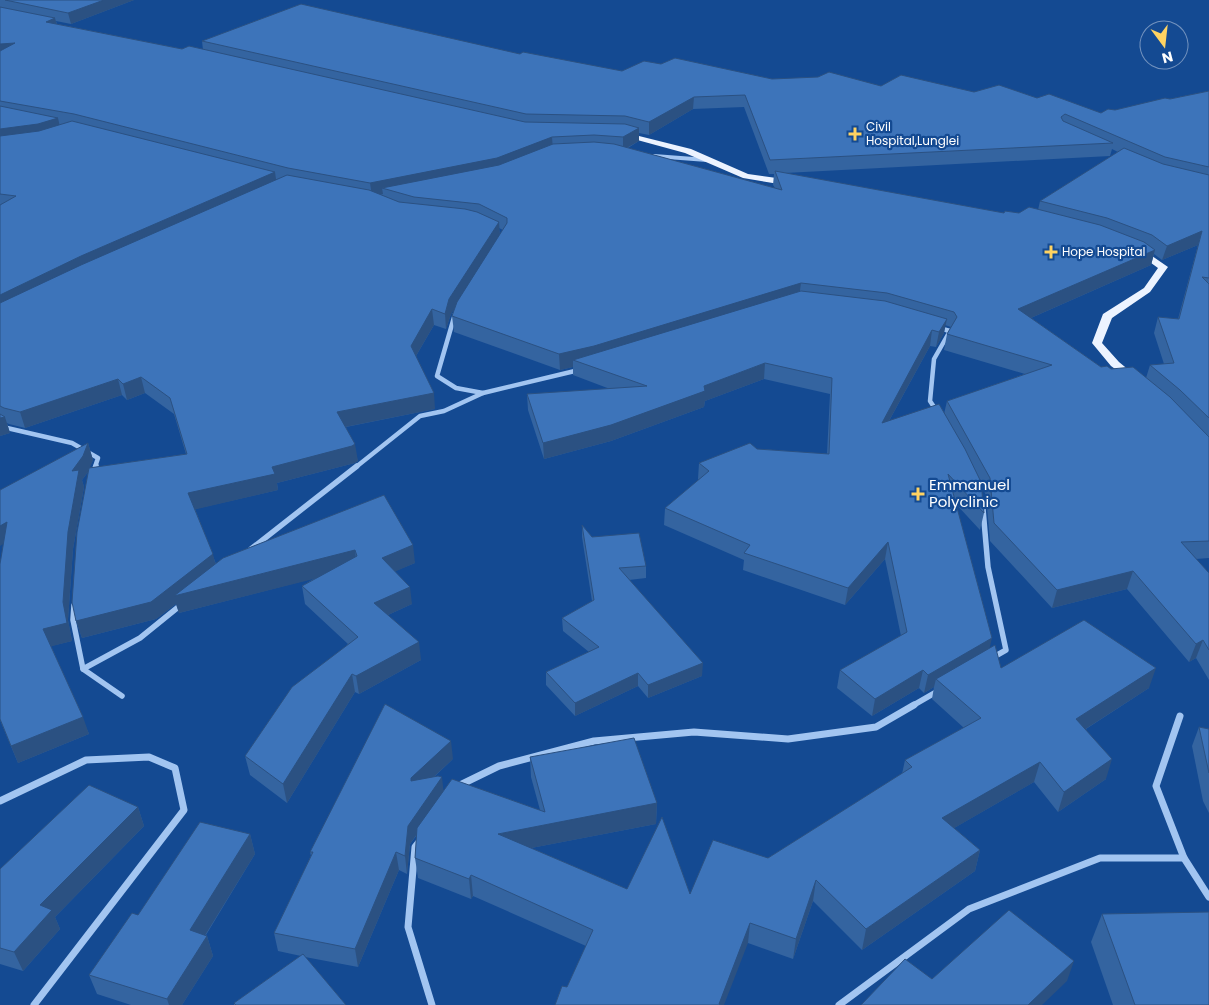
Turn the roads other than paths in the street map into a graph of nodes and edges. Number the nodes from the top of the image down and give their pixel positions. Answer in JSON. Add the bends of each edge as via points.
{"nodes":[{"id":1,"x":615,"y":132,"type":"edge"},
{"id":2,"x":646,"y":155,"type":"edge"},
{"id":3,"x":713,"y":161,"type":"junction"},
{"id":4,"x":805,"y":185,"type":"edge"},
{"id":5,"x":1126,"y":246,"type":"edge"},
{"id":6,"x":459,"y":308,"type":"edge"},
{"id":7,"x":931,"y":326,"type":"edge"},
{"id":8,"x":586,"y":368,"type":"edge"},
{"id":9,"x":1143,"y":387,"type":"edge"},
{"id":10,"x":483,"y":393,"type":"junction"},
{"id":11,"x":940,"y":416,"type":"edge"},
{"id":12,"x":0,"y":422,"type":"edge"},
{"id":13,"x":89,"y":485,"type":"edge"},
{"id":14,"x":982,"y":497,"type":"edge"},
{"id":15,"x":248,"y":551,"type":"edge"},
{"id":16,"x":188,"y":599,"type":"edge"},
{"id":17,"x":74,"y":602,"type":"edge"},
{"id":18,"x":982,"y":664,"type":"edge"},
{"id":19,"x":83,"y":669,"type":"junction"},
{"id":20,"x":941,"y":689,"type":"edge"},
{"id":21,"x":122,"y":696,"type":"dead end"},
{"id":22,"x":1180,"y":716,"type":"dead end"},
{"id":23,"x":452,"y":794,"type":"edge"},
{"id":24,"x":0,"y":801,"type":"edge"},
{"id":25,"x":426,"y":832,"type":"edge"},
{"id":26,"x":1184,"y":858,"type":"junction"},
{"id":27,"x":1209,"y":898,"type":"edge"},
{"id":28,"x":34,"y":1005,"type":"edge"},
{"id":29,"x":432,"y":1005,"type":"edge"},
{"id":30,"x":839,"y":1005,"type":"edge"}],
"edges":[{"from":1,"to":3,"type":"main road","via":[[688,150]]},
{"from":2,"to":3,"type":"street"},
{"from":3,"to":4,"type":"main road","via":[[746,176]]},
{"from":5,"to":9,"type":"main road","via":[[1144,252],[1163,267],[1147,290],[1107,316],[1097,343]]},
{"from":6,"to":10,"type":"street","via":[[437,376],[456,388]]},
{"from":7,"to":11,"type":"street","via":[[950,331],[934,359],[930,401]]},
{"from":8,"to":10,"type":"street"},
{"from":10,"to":15,"type":"street","via":[[444,410],[420,416]]},
{"from":12,"to":13,"type":"street","via":[[7,428],[72,443],[98,458]]},
{"from":14,"to":18,"type":"street","via":[[988,567],[1006,650]]},
{"from":16,"to":19,"type":"street","via":[[140,638]]},
{"from":17,"to":19,"type":"street","via":[[73,620]]},
{"from":19,"to":21,"type":"street"},
{"from":20,"to":23,"type":"street","via":[[876,727],[788,739],[694,732],[594,741],[499,766],[458,786]]},
{"from":22,"to":26,"type":"street","via":[[1156,786]]},
{"from":24,"to":28,"type":"street","via":[[86,760],[149,758],[175,768],[184,810]]},
{"from":25,"to":29,"type":"street","via":[[415,847],[408,927]]},
{"from":26,"to":27,"type":"street"},
{"from":26,"to":30,"type":"street","via":[[1100,858],[969,909]]}]}
